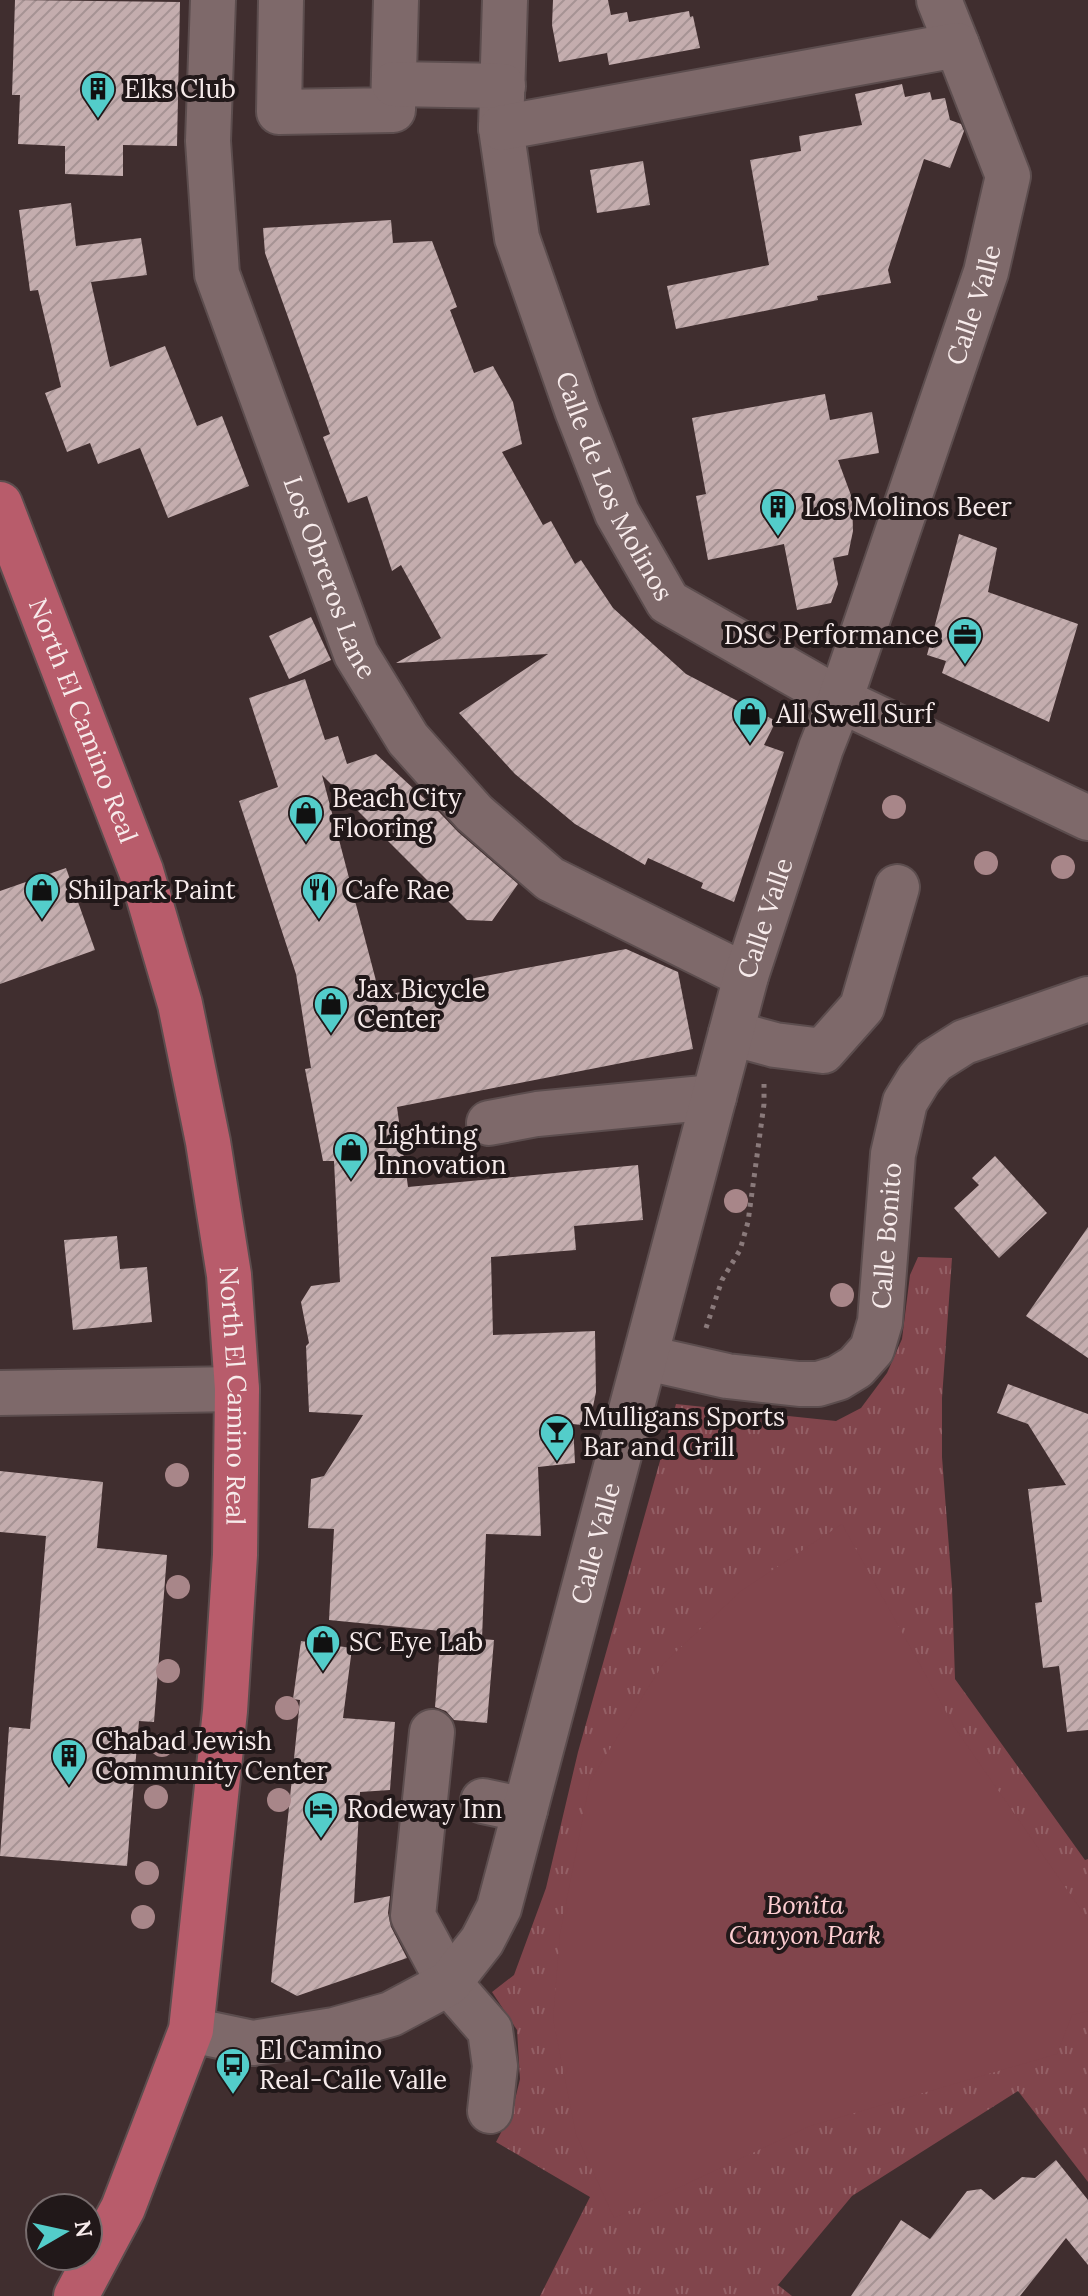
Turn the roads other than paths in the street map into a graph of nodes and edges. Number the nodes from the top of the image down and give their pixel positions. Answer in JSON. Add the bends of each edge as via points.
{"nodes":[{"id":1,"x":213,"y":0,"type":"edge"},
{"id":2,"x":281,"y":0,"type":"edge"},
{"id":3,"x":396,"y":0,"type":"edge"},
{"id":4,"x":505,"y":0,"type":"edge"},
{"id":5,"x":939,"y":0,"type":"edge"},
{"id":6,"x":957,"y":45,"type":"junction"},
{"id":7,"x":394,"y":84,"type":"junction"},
{"id":8,"x":502,"y":107,"type":"junction"},
{"id":9,"x":0,"y":504,"type":"edge"},
{"id":10,"x":840,"y":700,"type":"junction"},
{"id":11,"x":1088,"y":818,"type":"edge"},
{"id":12,"x":897,"y":887,"type":"dead end"},
{"id":13,"x":746,"y":976,"type":"junction"},
{"id":14,"x":1088,"y":999,"type":"edge"},
{"id":15,"x":750,"y":1038,"type":"junction"},
{"id":16,"x":714,"y":1097,"type":"junction"},
{"id":17,"x":489,"y":1123,"type":"dead end"},
{"id":18,"x":647,"y":1358,"type":"junction"},
{"id":19,"x":237,"y":1389,"type":"junction"},
{"id":20,"x":0,"y":1393,"type":"edge"},
{"id":21,"x":432,"y":1732,"type":"dead end"},
{"id":22,"x":449,"y":1983,"type":"junction"},
{"id":23,"x":191,"y":2030,"type":"junction"},
{"id":24,"x":490,"y":2111,"type":"dead end"},
{"id":25,"x":76,"y":2296,"type":"edge"}],
"edges":[{"from":1,"to":13,"type":"street","name":"Los Obreros Lane","via":[[208,141],[217,274],[356,654],[408,739],[474,813],[550,879]]},
{"from":2,"to":7,"type":"street","via":[[279,112],[393,110]]},
{"from":3,"to":7,"type":"street"},
{"from":4,"to":8,"type":"street","name":"Calle de Los Molinos"},
{"from":5,"to":6,"type":"street","name":"Calle Valle"},
{"from":6,"to":8,"type":"street"},
{"from":6,"to":10,"type":"street","name":"Calle Valle","via":[[1008,176],[986,272]]},
{"from":7,"to":8,"type":"street"},
{"from":8,"to":10,"type":"street","name":"Calle de Los Molinos","via":[[517,238],[617,513],[668,602]]},
{"from":9,"to":19,"type":"main road","name":"North El Camino Real","via":[[141,871],[180,1004],[229,1275]]},
{"from":10,"to":11,"type":"street","name":"Calle de Los Molinos"},
{"from":10,"to":13,"type":"street","name":"Calle Valle"},
{"from":12,"to":15,"type":"street","via":[[862,1007],[823,1051]]},
{"from":13,"to":15,"type":"street","name":"Calle Valle"},
{"from":14,"to":18,"type":"street","name":"Calle Bonito","via":[[964,1042],[934,1061],[919,1079],[905,1102],[893,1154],[880,1322],[872,1349],[856,1367],[818,1384],[727,1376]]},
{"from":15,"to":16,"type":"street","name":"Calle Valle"},
{"from":16,"to":17,"type":"street"},
{"from":16,"to":18,"type":"street","name":"Calle Valle"},
{"from":18,"to":22,"type":"street","name":"Calle Valle","via":[[504,1806],[499,1908],[482,1941]]},
{"from":19,"to":20,"type":"street"},
{"from":19,"to":23,"type":"main road","name":"North El Camino Real","via":[[235,1555],[225,1711]]},
{"from":21,"to":22,"type":"street","via":[[413,1916]]},
{"from":22,"to":23,"type":"street","name":"Calle Valle","via":[[391,2014],[334,2030],[253,2043]]},
{"from":22,"to":24,"type":"street","via":[[490,2030],[495,2066]]},
{"from":23,"to":25,"type":"main road","name":"North El Camino Real","via":[[123,2208]]}]}
